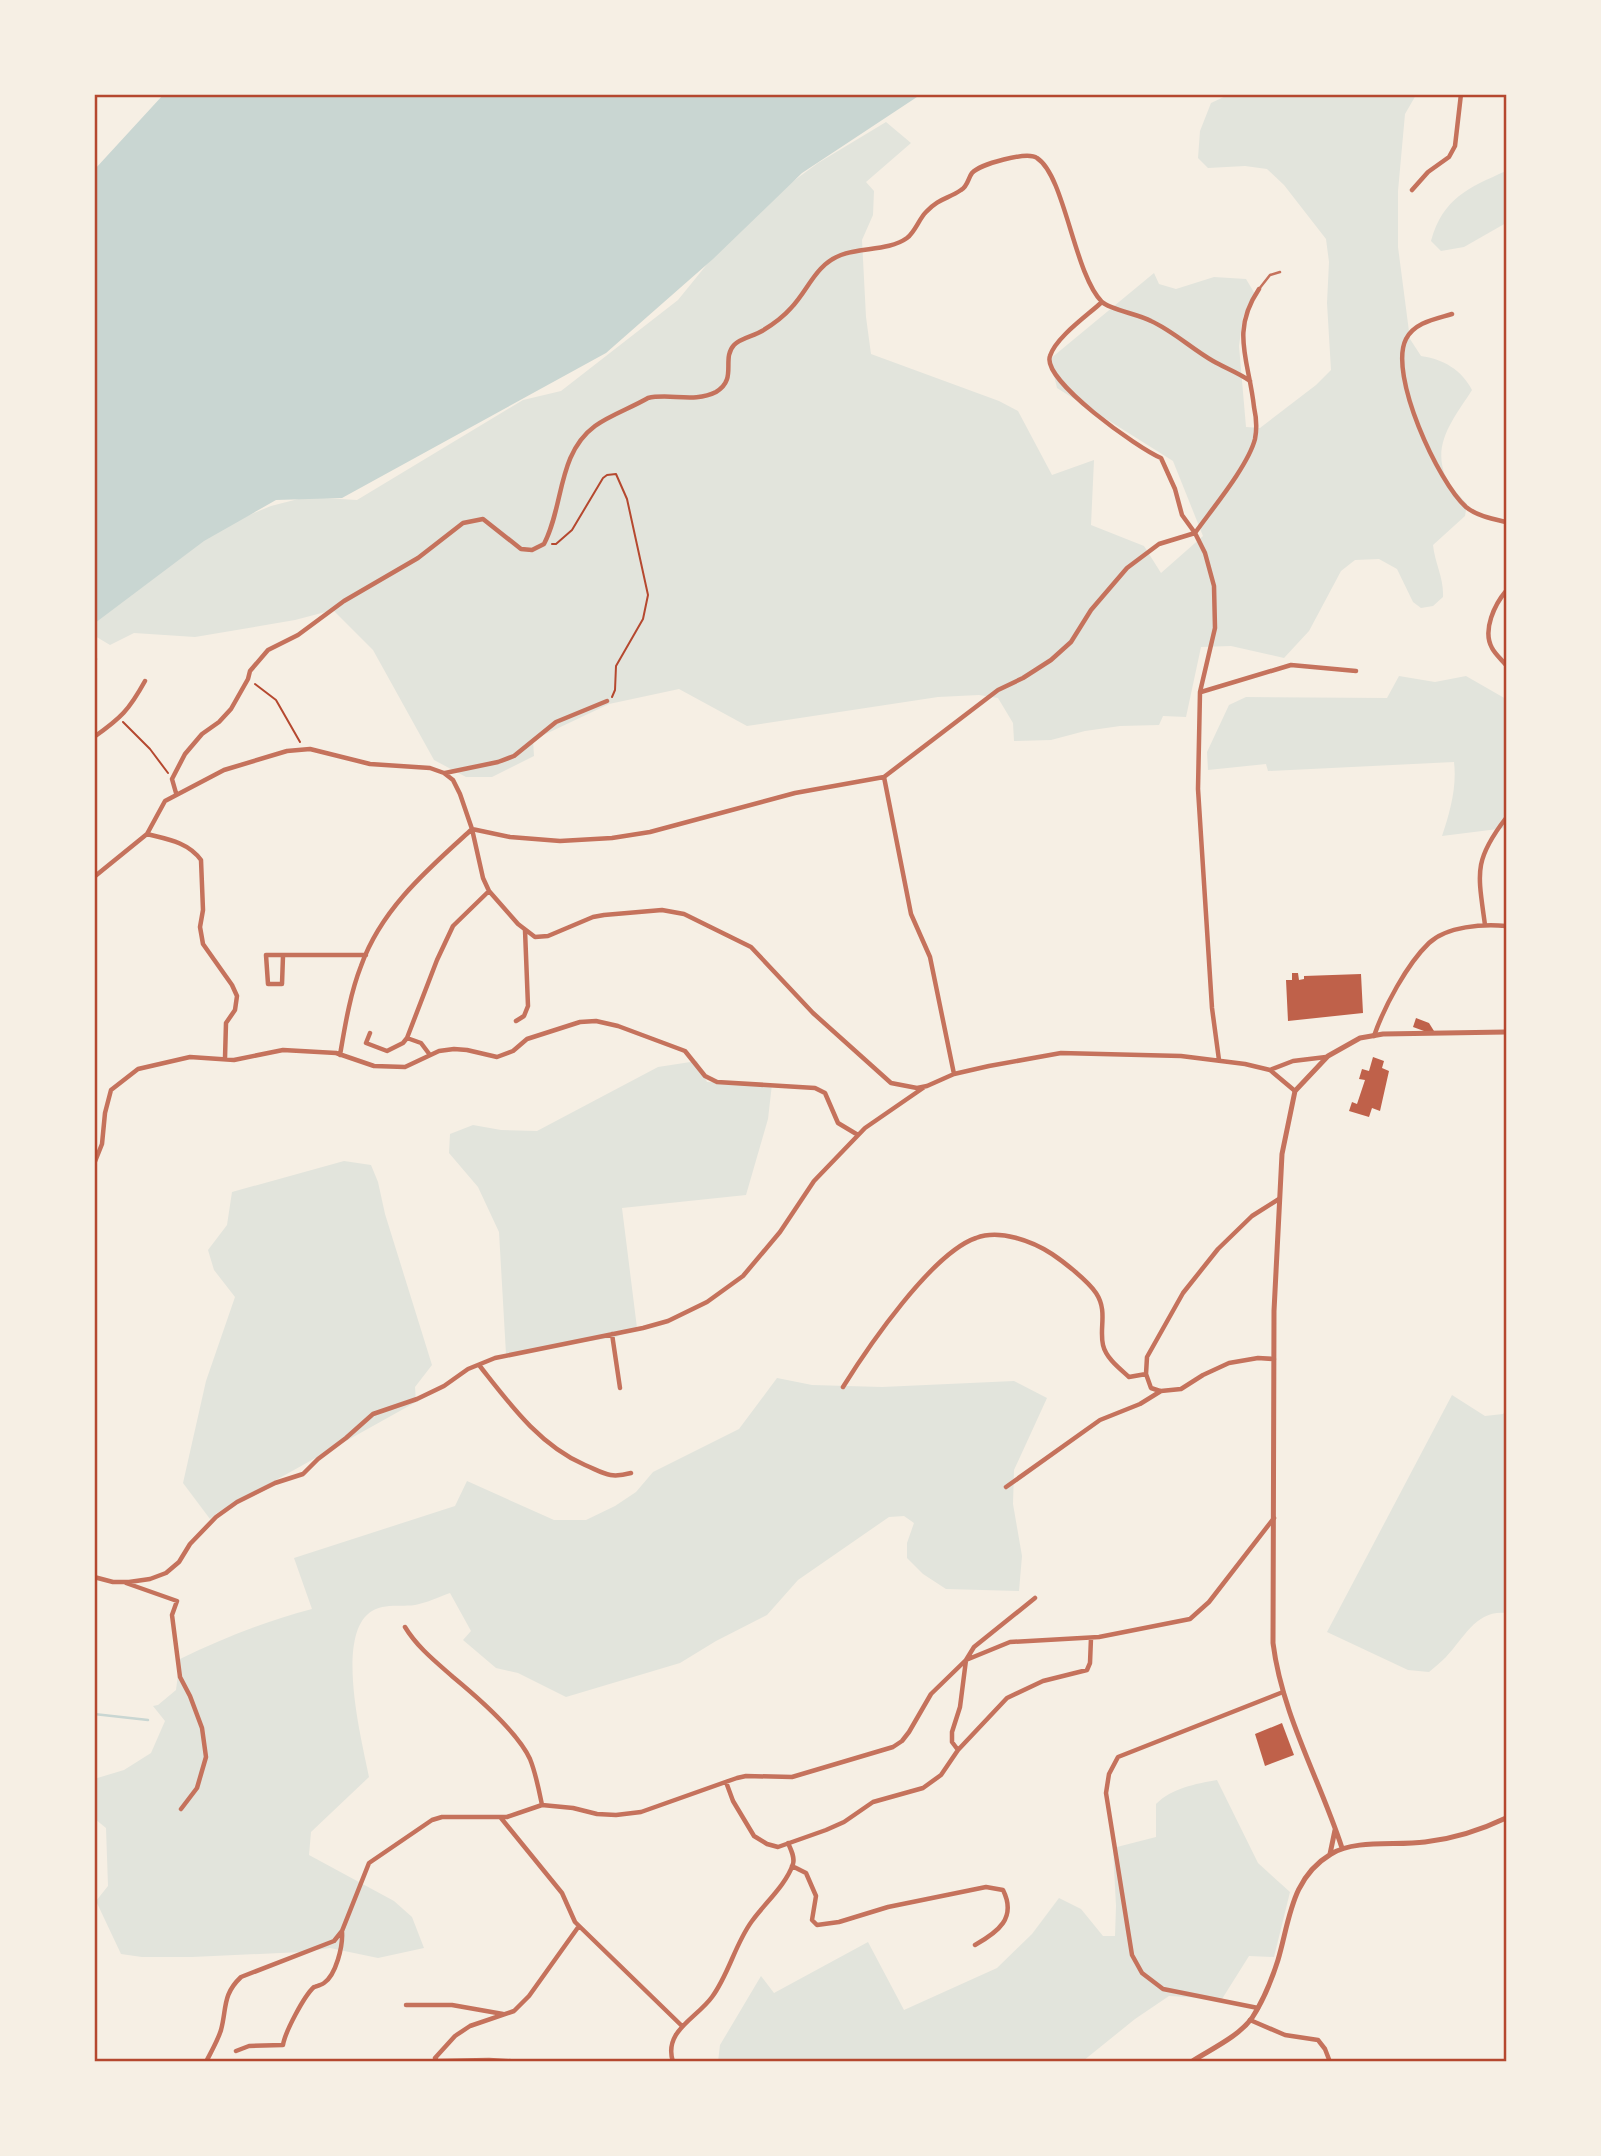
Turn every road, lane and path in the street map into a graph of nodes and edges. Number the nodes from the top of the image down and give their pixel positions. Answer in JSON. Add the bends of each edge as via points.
{"nodes":[{"id":1,"x":1461,"y":94,"type":"edge"},
{"id":2,"x":1412,"y":190,"type":"dead end"},
{"id":3,"x":1280,"y":272,"type":"dead end"},
{"id":4,"x":1259,"y":289,"type":"joint"},
{"id":5,"x":1102,"y":302,"type":"junction"},
{"id":6,"x":1452,"y":314,"type":"dead end"},
{"id":7,"x":1251,"y":381,"type":"junction"},
{"id":8,"x":1507,"y":522,"type":"edge"},
{"id":9,"x":1195,"y":533,"type":"junction"},
{"id":10,"x":544,"y":544,"type":"junction"},
{"id":11,"x":1507,"y":591,"type":"edge"},
{"id":12,"x":1507,"y":665,"type":"edge"},
{"id":13,"x":1356,"y":671,"type":"dead end"},
{"id":14,"x":248,"y":679,"type":"junction"},
{"id":15,"x":145,"y":681,"type":"dead end"},
{"id":16,"x":1200,"y":692,"type":"junction"},
{"id":17,"x":607,"y":701,"type":"joint"},
{"id":18,"x":120,"y":719,"type":"junction"},
{"id":19,"x":94,"y":737,"type":"edge"},
{"id":20,"x":304,"y":749,"type":"junction"},
{"id":21,"x":444,"y":773,"type":"junction"},
{"id":22,"x":884,"y":777,"type":"junction"},
{"id":23,"x":172,"y":779,"type":"junction"},
{"id":24,"x":176,"y":793,"type":"junction"},
{"id":25,"x":1507,"y":818,"type":"edge"},
{"id":26,"x":472,"y":829,"type":"junction"},
{"id":27,"x":147,"y":834,"type":"junction"},
{"id":28,"x":94,"y":877,"type":"edge"},
{"id":29,"x":489,"y":891,"type":"junction"},
{"id":30,"x":1485,"y":925,"type":"junction"},
{"id":31,"x":1507,"y":926,"type":"edge"},
{"id":32,"x":524,"y":929,"type":"junction"},
{"id":33,"x":366,"y":955,"type":"junction"},
{"id":34,"x":282,"y":956,"type":"junction"},
{"id":35,"x":516,"y":1021,"type":"dead end"},
{"id":36,"x":1507,"y":1032,"type":"edge"},
{"id":37,"x":370,"y":1033,"type":"dead end"},
{"id":38,"x":1374,"y":1035,"type":"junction"},
{"id":39,"x":407,"y":1038,"type":"junction"},
{"id":40,"x":340,"y":1055,"type":"junction"},
{"id":41,"x":430,"y":1055,"type":"junction"},
{"id":42,"x":1328,"y":1056,"type":"junction"},
{"id":43,"x":225,"y":1058,"type":"junction"},
{"id":44,"x":1219,"y":1060,"type":"junction"},
{"id":45,"x":1270,"y":1070,"type":"junction"},
{"id":46,"x":954,"y":1074,"type":"junction"},
{"id":47,"x":927,"y":1086,"type":"junction"},
{"id":48,"x":1295,"y":1091,"type":"junction"},
{"id":49,"x":859,"y":1135,"type":"junction"},
{"id":50,"x":94,"y":1164,"type":"edge"},
{"id":51,"x":1279,"y":1199,"type":"junction"},
{"id":52,"x":612,"y":1334,"type":"junction"},
{"id":53,"x":1275,"y":1359,"type":"junction"},
{"id":54,"x":480,"y":1364,"type":"junction"},
{"id":55,"x":1146,"y":1374,"type":"junction"},
{"id":56,"x":843,"y":1387,"type":"dead end"},
{"id":57,"x":620,"y":1388,"type":"dead end"},
{"id":58,"x":1161,"y":1391,"type":"junction"},
{"id":59,"x":631,"y":1473,"type":"dead end"},
{"id":60,"x":1006,"y":1487,"type":"dead end"},
{"id":61,"x":1274,"y":1517,"type":"junction"},
{"id":62,"x":94,"y":1577,"type":"edge"},
{"id":63,"x":122,"y":1582,"type":"junction"},
{"id":64,"x":1035,"y":1598,"type":"dead end"},
{"id":65,"x":405,"y":1627,"type":"dead end"},
{"id":66,"x":1091,"y":1638,"type":"junction"},
{"id":67,"x":967,"y":1660,"type":"junction"},
{"id":68,"x":1283,"y":1692,"type":"junction"},
{"id":69,"x":958,"y":1751,"type":"junction"},
{"id":70,"x":726,"y":1782,"type":"junction"},
{"id":71,"x":542,"y":1805,"type":"junction"},
{"id":72,"x":181,"y":1810,"type":"dead end"},
{"id":73,"x":500,"y":1817,"type":"junction"},
{"id":74,"x":1507,"y":1818,"type":"edge"},
{"id":75,"x":1335,"y":1828,"type":"junction"},
{"id":76,"x":788,"y":1843,"type":"junction"},
{"id":77,"x":1342,"y":1848,"type":"junction"},
{"id":78,"x":1330,"y":1854,"type":"junction"},
{"id":79,"x":792,"y":1866,"type":"junction"},
{"id":80,"x":579,"y":1926,"type":"junction"},
{"id":81,"x":342,"y":1931,"type":"junction"},
{"id":82,"x":975,"y":1945,"type":"dead end"},
{"id":83,"x":406,"y":2005,"type":"dead end"},
{"id":84,"x":1258,"y":2008,"type":"junction"},
{"id":85,"x":508,"y":2014,"type":"junction"},
{"id":86,"x":1250,"y":2020,"type":"junction"},
{"id":87,"x":682,"y":2026,"type":"junction"},
{"id":88,"x":236,"y":2051,"type":"dead end"},
{"id":89,"x":206,"y":2062,"type":"edge"},
{"id":90,"x":523,"y":2062,"type":"edge"},
{"id":91,"x":673,"y":2062,"type":"edge"},
{"id":92,"x":1191,"y":2062,"type":"edge"},
{"id":93,"x":1330,"y":2062,"type":"edge"}],
"edges":[{"from":1,"to":2,"type":"street","via":[[1455,146]]},
{"from":3,"to":4,"type":"lane","via":[[1270,275]]},
{"from":4,"to":7,"type":"street","via":[[1242,328]]},
{"from":5,"to":7,"type":"street","via":[[1155,322]]},
{"from":5,"to":9,"type":"street","via":[[1057,343],[1049,363],[1071,393],[1125,438],[1161,458],[1182,515]]},
{"from":5,"to":10,"type":"street","via":[[1044,164],[1026,154],[987,165],[972,173],[962,190],[943,197],[927,211],[908,238],[842,254],[821,265],[791,308],[763,331],[734,345],[729,375],[716,392],[648,398],[595,425],[566,464]]},
{"from":6,"to":8,"type":"street","via":[[1419,324],[1406,339],[1403,372],[1432,459],[1451,488],[1467,508]]},
{"from":7,"to":9,"type":"street","via":[[1256,436],[1248,458]]},
{"from":9,"to":16,"type":"street","via":[[1214,586],[1215,628]]},
{"from":9,"to":22,"type":"street","via":[[1158,544],[1128,568],[1091,610],[1071,642],[1051,660],[998,690]]},
{"from":10,"to":14,"type":"street","via":[[521,549],[482,519],[463,523],[418,558],[268,650]]},
{"from":10,"to":17,"type":"path","via":[[563,540],[603,478],[616,474],[627,499],[648,595],[643,619],[616,666],[614,696]]},
{"from":11,"to":12,"type":"street","via":[[1497,602],[1489,635],[1490,646]]},
{"from":13,"to":16,"type":"street","via":[[1291,665]]},
{"from":14,"to":20,"type":"path","via":[[276,700]]},
{"from":14,"to":23,"type":"street","via":[[231,709],[185,754]]},
{"from":15,"to":18,"type":"street"},
{"from":16,"to":44,"type":"street","via":[[1199,810]]},
{"from":17,"to":21,"type":"street","via":[[556,722],[514,756]]},
{"from":18,"to":19,"type":"street"},
{"from":18,"to":23,"type":"path"},
{"from":20,"to":21,"type":"street","via":[[370,764]]},
{"from":20,"to":24,"type":"street","via":[[224,771]]},
{"from":21,"to":26,"type":"street","via":[[453,780]]},
{"from":22,"to":26,"type":"street","via":[[795,793],[612,838],[559,841]]},
{"from":22,"to":46,"type":"street","via":[[911,914],[930,957]]},
{"from":23,"to":24,"type":"street"},
{"from":24,"to":27,"type":"street","via":[[165,801]]},
{"from":25,"to":30,"type":"street","via":[[1480,860]]},
{"from":26,"to":29,"type":"street"},
{"from":26,"to":33,"type":"street","via":[[386,916]]},
{"from":27,"to":28,"type":"street"},
{"from":27,"to":43,"type":"street","via":[[181,843],[201,860],[203,944],[237,996],[226,1023]]},
{"from":29,"to":32,"type":"street"},
{"from":29,"to":39,"type":"street","via":[[453,926]]},
{"from":30,"to":31,"type":"street"},
{"from":30,"to":38,"type":"street","via":[[1468,925],[1430,941],[1408,969]]},
{"from":32,"to":35,"type":"street","via":[[528,1006]]},
{"from":32,"to":47,"type":"street","via":[[535,937],[548,936],[604,915],[662,910],[684,914],[751,947],[813,1013],[891,1083]]},
{"from":33,"to":34,"type":"street"},
{"from":33,"to":40,"type":"street"},
{"from":34,"to":34,"type":"street","via":[[266,956],[268,984],[282,984]]},
{"from":36,"to":38,"type":"street"},
{"from":37,"to":39,"type":"street","via":[[366,1042],[387,1051]]},
{"from":38,"to":42,"type":"street"},
{"from":39,"to":41,"type":"street","via":[[421,1043]]},
{"from":40,"to":41,"type":"street","via":[[383,1068],[405,1068]]},
{"from":40,"to":43,"type":"street","via":[[283,1050]]},
{"from":41,"to":49,"type":"street","via":[[454,1049],[497,1058],[527,1040],[596,1021],[685,1051],[705,1076],[717,1082],[815,1088],[825,1093],[838,1123]]},
{"from":42,"to":45,"type":"street"},
{"from":42,"to":48,"type":"street"},
{"from":43,"to":50,"type":"street","via":[[190,1057],[159,1063],[138,1069],[119,1082],[108,1097],[102,1144]]},
{"from":44,"to":45,"type":"street"},
{"from":44,"to":46,"type":"street","via":[[1062,1053]]},
{"from":45,"to":48,"type":"street"},
{"from":46,"to":47,"type":"street"},
{"from":47,"to":49,"type":"street"},
{"from":48,"to":51,"type":"street","via":[[1282,1154]]},
{"from":49,"to":52,"type":"street","via":[[814,1181],[743,1276],[707,1303],[668,1321]]},
{"from":51,"to":53,"type":"street"},
{"from":51,"to":55,"type":"street","via":[[1252,1216],[1218,1249],[1183,1293],[1147,1357]]},
{"from":52,"to":54,"type":"street"},
{"from":52,"to":57,"type":"street"},
{"from":53,"to":58,"type":"street","via":[[1229,1363],[1181,1389]]},
{"from":53,"to":61,"type":"street"},
{"from":54,"to":59,"type":"street","via":[[548,1444],[603,1475]]},
{"from":54,"to":63,"type":"street","via":[[417,1399],[373,1414],[303,1474],[237,1502],[216,1517],[166,1573]]},
{"from":55,"to":56,"type":"street","via":[[1129,1377],[1112,1362],[1103,1345],[1104,1318],[1096,1293],[1040,1246],[999,1234],[966,1242],[931,1270]]},
{"from":55,"to":58,"type":"street","via":[[1150,1388]]},
{"from":58,"to":60,"type":"street","via":[[1100,1420]]},
{"from":61,"to":66,"type":"street","via":[[1209,1602],[1190,1619]]},
{"from":61,"to":68,"type":"street","via":[[1273,1643]]},
{"from":62,"to":63,"type":"street"},
{"from":63,"to":72,"type":"street","via":[[177,1601],[173,1615],[180,1677],[202,1728],[206,1758],[197,1788]]},
{"from":64,"to":67,"type":"street","via":[[974,1647]]},
{"from":65,"to":71,"type":"street","via":[[433,1660],[511,1731],[529,1757]]},
{"from":66,"to":67,"type":"street","via":[[1010,1642]]},
{"from":66,"to":69,"type":"street","via":[[1087,1670],[1043,1681],[1007,1698]]},
{"from":67,"to":69,"type":"street","via":[[952,1732]]},
{"from":67,"to":70,"type":"street","via":[[931,1694],[909,1732],[893,1747],[792,1777],[746,1776]]},
{"from":68,"to":75,"type":"street"},
{"from":68,"to":84,"type":"street","via":[[1118,1758],[1106,1793],[1132,1955],[1142,1973],[1163,1989]]},
{"from":69,"to":76,"type":"street","via":[[941,1775],[923,1788],[873,1802],[844,1822]]},
{"from":70,"to":71,"type":"street","via":[[641,1812],[607,1815]]},
{"from":70,"to":76,"type":"street","via":[[754,1836],[778,1847]]},
{"from":71,"to":73,"type":"street"},
{"from":73,"to":80,"type":"street","via":[[562,1893]]},
{"from":73,"to":81,"type":"street","via":[[432,1820],[369,1863]]},
{"from":74,"to":77,"type":"street","via":[[1462,1835],[1426,1842]]},
{"from":75,"to":77,"type":"street"},
{"from":75,"to":78,"type":"street"},
{"from":76,"to":79,"type":"street"},
{"from":77,"to":78,"type":"street"},
{"from":78,"to":84,"type":"street","via":[[1299,1885]]},
{"from":79,"to":82,"type":"street","via":[[806,1873],[816,1896],[812,1920],[817,1925],[986,1887],[1003,1890],[1008,1914],[996,1933]]},
{"from":79,"to":87,"type":"street","via":[[750,1924],[712,1998]]},
{"from":80,"to":85,"type":"street","via":[[529,1996]]},
{"from":80,"to":87,"type":"street"},
{"from":81,"to":88,"type":"street","via":[[331,1973],[326,1982],[314,1987],[285,2032],[282,2045]]},
{"from":81,"to":89,"type":"street","via":[[334,1941],[234,1983]]},
{"from":83,"to":85,"type":"street"},
{"from":84,"to":86,"type":"street"},
{"from":85,"to":90,"type":"street","via":[[470,2026],[435,2058]]},
{"from":86,"to":92,"type":"street"},
{"from":86,"to":93,"type":"street","via":[[1284,2035],[1318,2040]]},
{"from":87,"to":91,"type":"street","via":[[670,2044]]}]}
